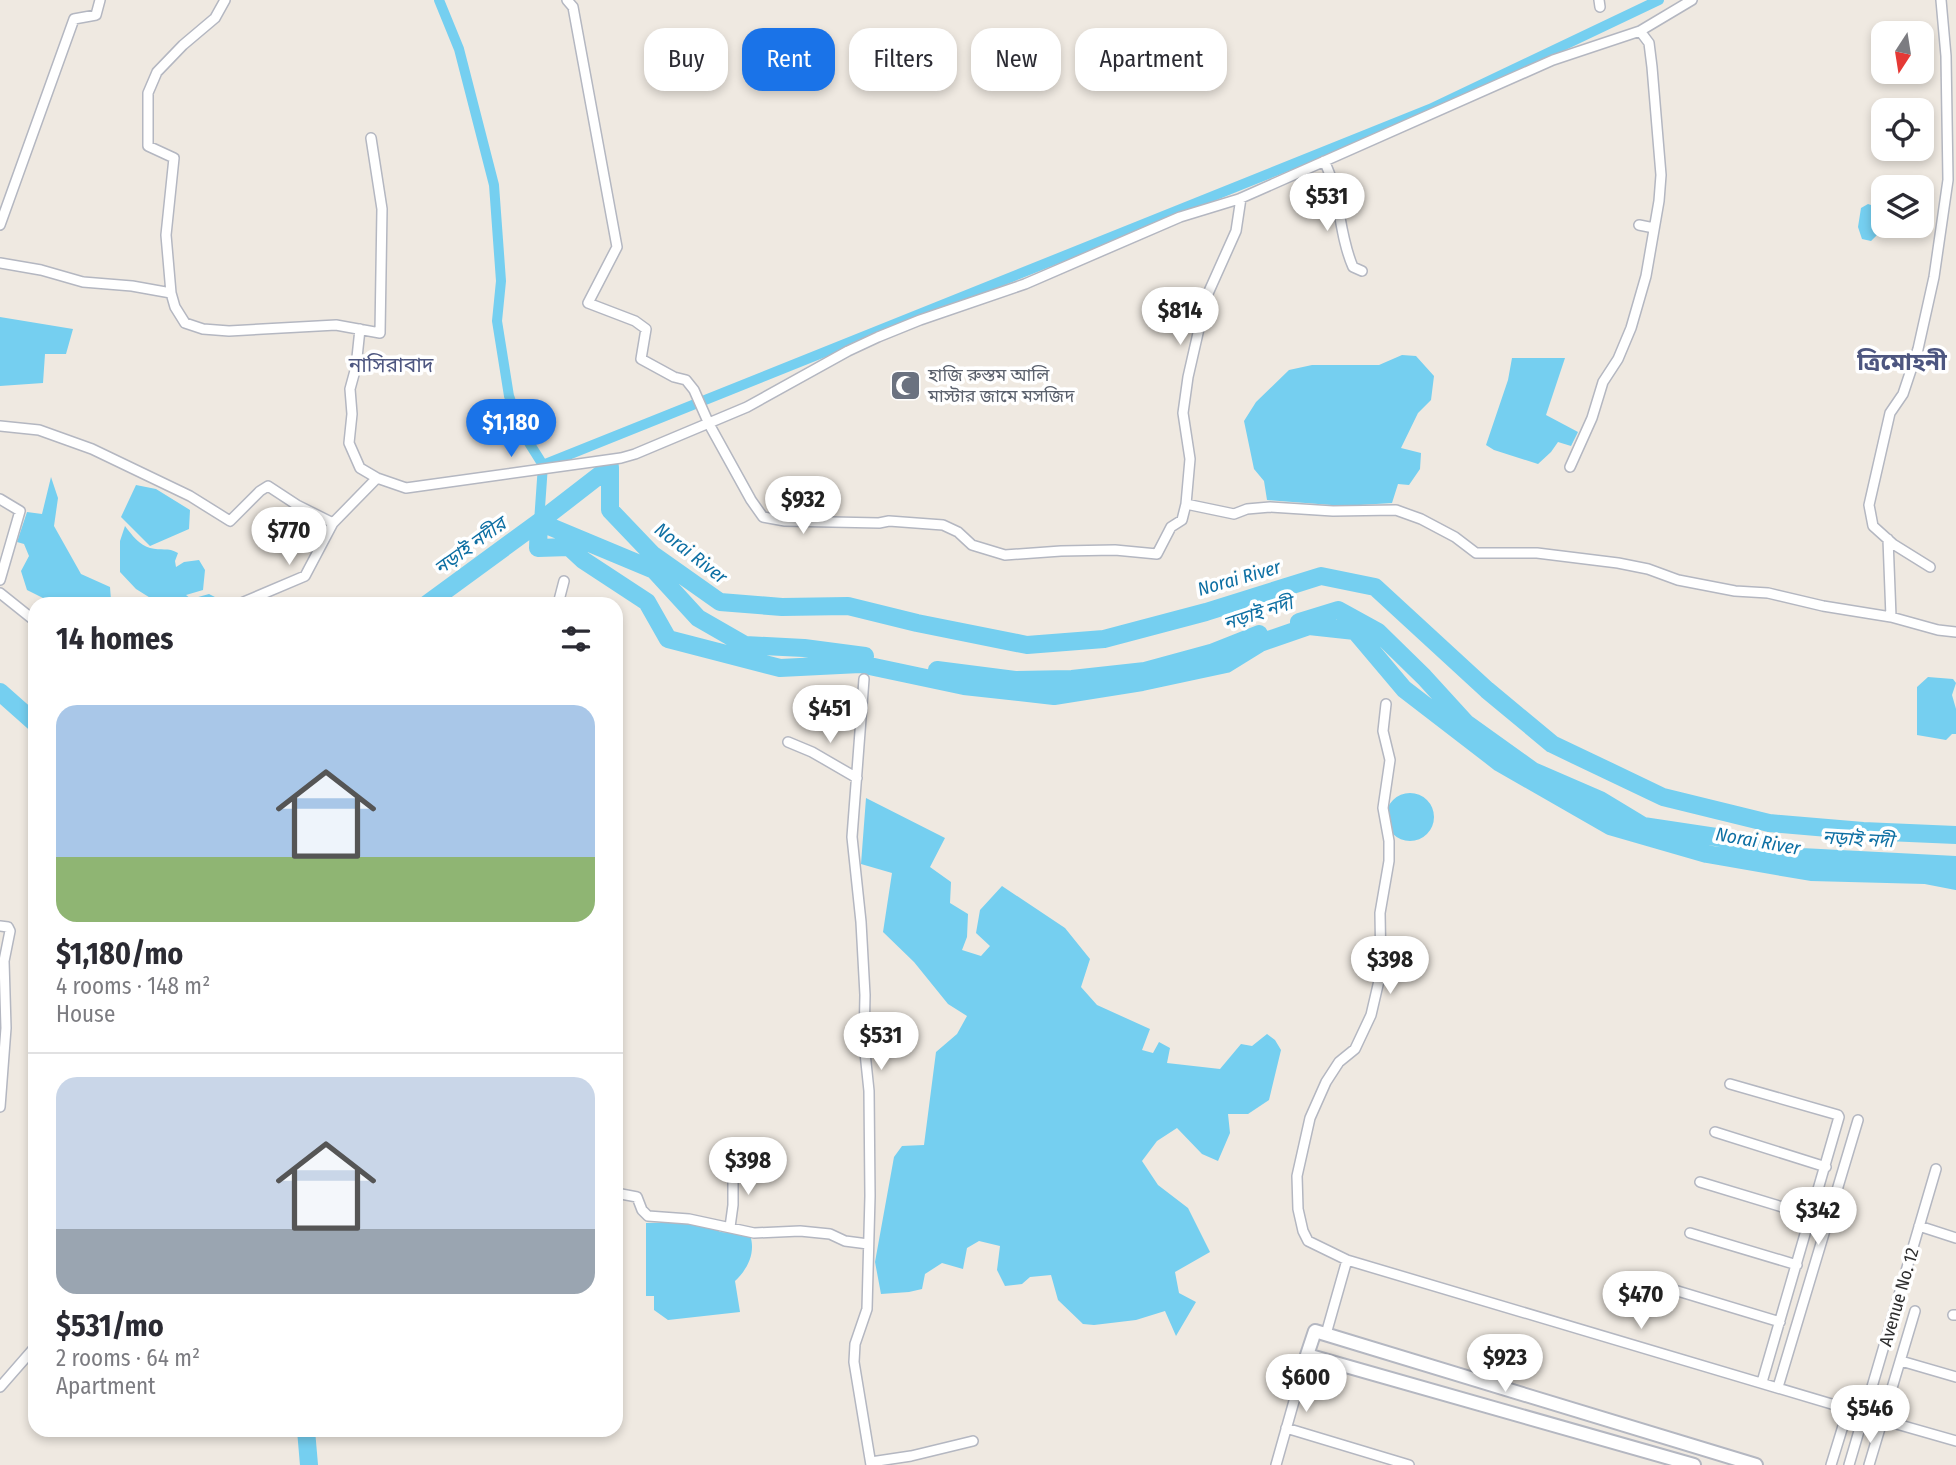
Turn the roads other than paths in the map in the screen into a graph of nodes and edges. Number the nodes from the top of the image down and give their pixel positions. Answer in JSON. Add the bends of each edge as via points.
{"nodes":[{"id":1,"x":100,"y":0,"type":"edge"},
{"id":2,"x":225,"y":0,"type":"edge"},
{"id":3,"x":567,"y":0,"type":"edge"},
{"id":4,"x":1692,"y":0,"type":"edge"},
{"id":5,"x":1941,"y":0,"type":"edge"},
{"id":6,"x":1640,"y":31,"type":"junction"},
{"id":7,"x":1951,"y":91,"type":"edge"},
{"id":8,"x":371,"y":138,"type":"dead end"},
{"id":9,"x":1324,"y":161,"type":"junction"},
{"id":10,"x":1241,"y":198,"type":"junction"},
{"id":11,"x":0,"y":225,"type":"edge"},
{"id":12,"x":1639,"y":225,"type":"dead end"},
{"id":13,"x":1654,"y":228,"type":"junction"},
{"id":14,"x":0,"y":263,"type":"edge"},
{"id":15,"x":1362,"y":271,"type":"dead end"},
{"id":16,"x":171,"y":293,"type":"junction"},
{"id":17,"x":360,"y":329,"type":"junction"},
{"id":18,"x":709,"y":424,"type":"junction"},
{"id":19,"x":0,"y":426,"type":"edge"},
{"id":20,"x":1570,"y":467,"type":"dead end"},
{"id":21,"x":377,"y":478,"type":"junction"},
{"id":22,"x":0,"y":499,"type":"edge"},
{"id":23,"x":1186,"y":505,"type":"junction"},
{"id":24,"x":332,"y":523,"type":"junction"},
{"id":25,"x":1888,"y":539,"type":"junction"},
{"id":26,"x":1930,"y":567,"type":"dead end"},
{"id":27,"x":0,"y":580,"type":"edge"},
{"id":28,"x":564,"y":581,"type":"dead end"},
{"id":29,"x":0,"y":593,"type":"edge"},
{"id":30,"x":256,"y":597,"type":"edge"},
{"id":31,"x":560,"y":597,"type":"edge"},
{"id":32,"x":28,"y":615,"type":"edge"},
{"id":33,"x":1891,"y":617,"type":"junction"},
{"id":34,"x":1956,"y":632,"type":"edge"},
{"id":35,"x":864,"y":679,"type":"dead end"},
{"id":36,"x":1386,"y":704,"type":"dead end"},
{"id":37,"x":788,"y":742,"type":"dead end"},
{"id":38,"x":856,"y":778,"type":"junction"},
{"id":39,"x":0,"y":926,"type":"edge"},
{"id":40,"x":1730,"y":1084,"type":"dead end"},
{"id":41,"x":0,"y":1107,"type":"edge"},
{"id":42,"x":1858,"y":1121,"type":"dead end"},
{"id":43,"x":1715,"y":1132,"type":"dead end"},
{"id":44,"x":733,"y":1165,"type":"dead end"},
{"id":45,"x":1826,"y":1167,"type":"junction"},
{"id":46,"x":1936,"y":1169,"type":"dead end"},
{"id":47,"x":1700,"y":1182,"type":"dead end"},
{"id":48,"x":623,"y":1194,"type":"edge"},
{"id":49,"x":1812,"y":1216,"type":"junction"},
{"id":50,"x":1919,"y":1226,"type":"junction"},
{"id":51,"x":730,"y":1227,"type":"junction"},
{"id":52,"x":1690,"y":1233,"type":"dead end"},
{"id":53,"x":1956,"y":1238,"type":"edge"},
{"id":54,"x":868,"y":1244,"type":"junction"},
{"id":55,"x":1347,"y":1260,"type":"junction"},
{"id":56,"x":1797,"y":1265,"type":"junction"},
{"id":57,"x":1671,"y":1289,"type":"dead end"},
{"id":58,"x":1915,"y":1311,"type":"dead end"},
{"id":59,"x":1780,"y":1322,"type":"junction"},
{"id":60,"x":1326,"y":1334,"type":"junction"},
{"id":61,"x":28,"y":1355,"type":"edge"},
{"id":62,"x":1307,"y":1355,"type":"junction"},
{"id":63,"x":1901,"y":1360,"type":"junction"},
{"id":64,"x":1956,"y":1377,"type":"edge"},
{"id":65,"x":1762,"y":1382,"type":"junction"},
{"id":66,"x":0,"y":1387,"type":"edge"},
{"id":67,"x":1778,"y":1387,"type":"junction"},
{"id":68,"x":1865,"y":1415,"type":"junction"},
{"id":69,"x":1884,"y":1419,"type":"junction"},
{"id":70,"x":1286,"y":1428,"type":"junction"},
{"id":71,"x":973,"y":1441,"type":"dead end"},
{"id":72,"x":1956,"y":1441,"type":"edge"},
{"id":73,"x":1373,"y":1454,"type":"junction"},
{"id":74,"x":871,"y":1464,"type":"edge"},
{"id":75,"x":1276,"y":1465,"type":"edge"},
{"id":76,"x":1369,"y":1465,"type":"edge"},
{"id":77,"x":1409,"y":1465,"type":"edge"},
{"id":78,"x":1694,"y":1465,"type":"edge"},
{"id":79,"x":1756,"y":1465,"type":"edge"},
{"id":80,"x":1831,"y":1465,"type":"edge"},
{"id":81,"x":1849,"y":1465,"type":"edge"},
{"id":82,"x":1869,"y":1465,"type":"edge"}],
"edges":[{"from":1,"to":11,"type":"street","via":[[96,15],[74,19]]},
{"from":2,"to":16,"type":"street","via":[[215,18],[158,72],[148,93],[148,146],[174,159],[166,235]]},
{"from":3,"to":18,"type":"street","via":[[573,7],[617,247],[588,303],[646,329],[640,359],[686,380]]},
{"from":4,"to":6,"type":"street"},
{"from":5,"to":7,"type":"street"},
{"from":6,"to":9,"type":"street","via":[[1553,60]]},
{"from":6,"to":13,"type":"street","via":[[1649,43],[1661,175]]},
{"from":7,"to":25,"type":"street","via":[[1948,180],[1927,312],[1915,362],[1891,414],[1869,505],[1873,526]]},
{"from":8,"to":17,"type":"street","via":[[383,209],[380,332]]},
{"from":9,"to":10,"type":"street"},
{"from":9,"to":15,"type":"street","via":[[1347,254],[1353,267]]},
{"from":10,"to":18,"type":"street","via":[[878,337]]},
{"from":10,"to":23,"type":"street","via":[[1236,231],[1206,298],[1188,377],[1183,413],[1190,459]]},
{"from":12,"to":13,"type":"street"},
{"from":13,"to":20,"type":"street","via":[[1631,328],[1602,382]]},
{"from":14,"to":16,"type":"street","via":[[83,282]]},
{"from":16,"to":17,"type":"street","via":[[185,323],[203,329],[336,325]]},
{"from":17,"to":21,"type":"street","via":[[350,389],[349,443],[360,468]]},
{"from":18,"to":21,"type":"street","via":[[621,458],[406,488]]},
{"from":18,"to":23,"type":"street","via":[[763,517],[785,521],[943,526],[972,545],[1005,555],[1115,550],[1157,554],[1171,527],[1182,520]]},
{"from":19,"to":24,"type":"street","via":[[39,430],[92,449],[190,496],[230,521],[268,486]]},
{"from":21,"to":24,"type":"street"},
{"from":22,"to":27,"type":"street","via":[[20,512]]},
{"from":23,"to":33,"type":"street","via":[[1234,514],[1270,507],[1395,510],[1455,537],[1476,553],[1580,557],[1735,591]]},
{"from":24,"to":30,"type":"street","via":[[305,576]]},
{"from":25,"to":26,"type":"street"},
{"from":25,"to":33,"type":"street"},
{"from":28,"to":31,"type":"street"},
{"from":29,"to":32,"type":"street"},
{"from":33,"to":34,"type":"street"},
{"from":35,"to":38,"type":"street"},
{"from":36,"to":55,"type":"street","via":[[1383,731],[1390,760],[1383,808],[1389,861],[1380,914],[1381,972],[1371,1016],[1355,1049],[1339,1062],[1310,1118],[1297,1177],[1298,1209],[1308,1241]]},
{"from":37,"to":38,"type":"street"},
{"from":38,"to":54,"type":"street","via":[[852,837],[869,1091]]},
{"from":39,"to":41,"type":"street","via":[[9,931]]},
{"from":40,"to":45,"type":"street","via":[[1838,1115]]},
{"from":42,"to":67,"type":"street"},
{"from":43,"to":45,"type":"street"},
{"from":44,"to":51,"type":"street"},
{"from":45,"to":49,"type":"street"},
{"from":46,"to":50,"type":"street","name":"Avenue No. 12"},
{"from":47,"to":49,"type":"street"},
{"from":48,"to":51,"type":"street","via":[[637,1197],[648,1216]]},
{"from":49,"to":56,"type":"street"},
{"from":50,"to":53,"type":"street"},
{"from":50,"to":68,"type":"street","name":"Avenue No. 12"},
{"from":51,"to":54,"type":"street","via":[[754,1233],[830,1234]]},
{"from":52,"to":56,"type":"street"},
{"from":54,"to":74,"type":"street","via":[[867,1309],[854,1362]]},
{"from":55,"to":60,"type":"street"},
{"from":55,"to":65,"type":"street"},
{"from":56,"to":59,"type":"street"},
{"from":57,"to":59,"type":"street"},
{"from":58,"to":63,"type":"street","name":"Avenue No. 12"},
{"from":59,"to":65,"type":"street"},
{"from":60,"to":62,"type":"street","via":[[1315,1331]]},
{"from":60,"to":79,"type":"street"},
{"from":61,"to":66,"type":"street"},
{"from":62,"to":70,"type":"street"},
{"from":62,"to":78,"type":"street"},
{"from":63,"to":64,"type":"street"},
{"from":63,"to":69,"type":"street","name":"Avenue No. 12"},
{"from":65,"to":67,"type":"street"},
{"from":67,"to":80,"type":"street","via":[[1847,1410]]},
{"from":68,"to":69,"type":"street"},
{"from":68,"to":81,"type":"street","name":"Avenue No. 12"},
{"from":69,"to":72,"type":"street"},
{"from":69,"to":82,"type":"street","name":"Avenue No. 12"},
{"from":70,"to":73,"type":"street"},
{"from":70,"to":75,"type":"street"},
{"from":71,"to":74,"type":"street"},
{"from":73,"to":76,"type":"street"},
{"from":73,"to":77,"type":"street"}]}
